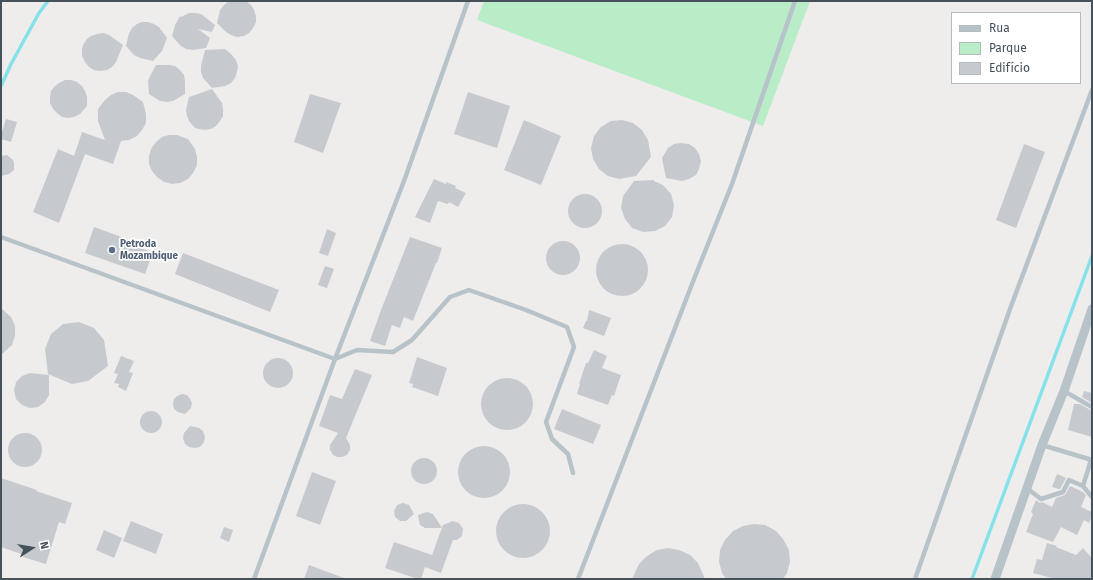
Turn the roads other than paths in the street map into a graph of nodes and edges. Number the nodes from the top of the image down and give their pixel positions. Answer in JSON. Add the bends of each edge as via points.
{"nodes":[{"id":1,"x":468,"y":1,"type":"edge"},
{"id":2,"x":795,"y":1,"type":"edge"},
{"id":3,"x":1092,"y":90,"type":"edge"},
{"id":4,"x":1,"y":237,"type":"edge"},
{"id":5,"x":1092,"y":309,"type":"edge"},
{"id":6,"x":335,"y":359,"type":"junction"},
{"id":7,"x":1064,"y":391,"type":"junction"},
{"id":8,"x":1092,"y":407,"type":"edge"},
{"id":9,"x":1042,"y":445,"type":"junction"},
{"id":10,"x":1091,"y":460,"type":"edge"},
{"id":11,"x":573,"y":474,"type":"dead end"},
{"id":12,"x":1083,"y":486,"type":"junction"},
{"id":13,"x":1028,"y":488,"type":"junction"},
{"id":14,"x":1092,"y":497,"type":"edge"},
{"id":15,"x":254,"y":579,"type":"edge"},
{"id":16,"x":578,"y":579,"type":"edge"},
{"id":17,"x":915,"y":579,"type":"edge"},
{"id":18,"x":995,"y":579,"type":"edge"}],
"edges":[{"from":1,"to":6,"type":"lane","via":[[404,181]]},
{"from":2,"to":16,"type":"lane","via":[[732,184]]},
{"from":3,"to":17,"type":"lane","via":[[1010,309]]},
{"from":4,"to":6,"type":"lane"},
{"from":5,"to":7,"type":"street"},
{"from":6,"to":11,"type":"lane","via":[[357,350],[393,352],[412,340],[450,296],[469,290],[567,327],[574,347],[546,422],[552,440],[568,454]]},
{"from":6,"to":15,"type":"lane"},
{"from":7,"to":8,"type":"lane"},
{"from":7,"to":9,"type":"street"},
{"from":9,"to":10,"type":"lane"},
{"from":9,"to":13,"type":"street"},
{"from":10,"to":12,"type":"lane"},
{"from":12,"to":13,"type":"lane","via":[[1069,480],[1063,492],[1041,499]]},
{"from":12,"to":14,"type":"lane"},
{"from":13,"to":18,"type":"street"}]}
